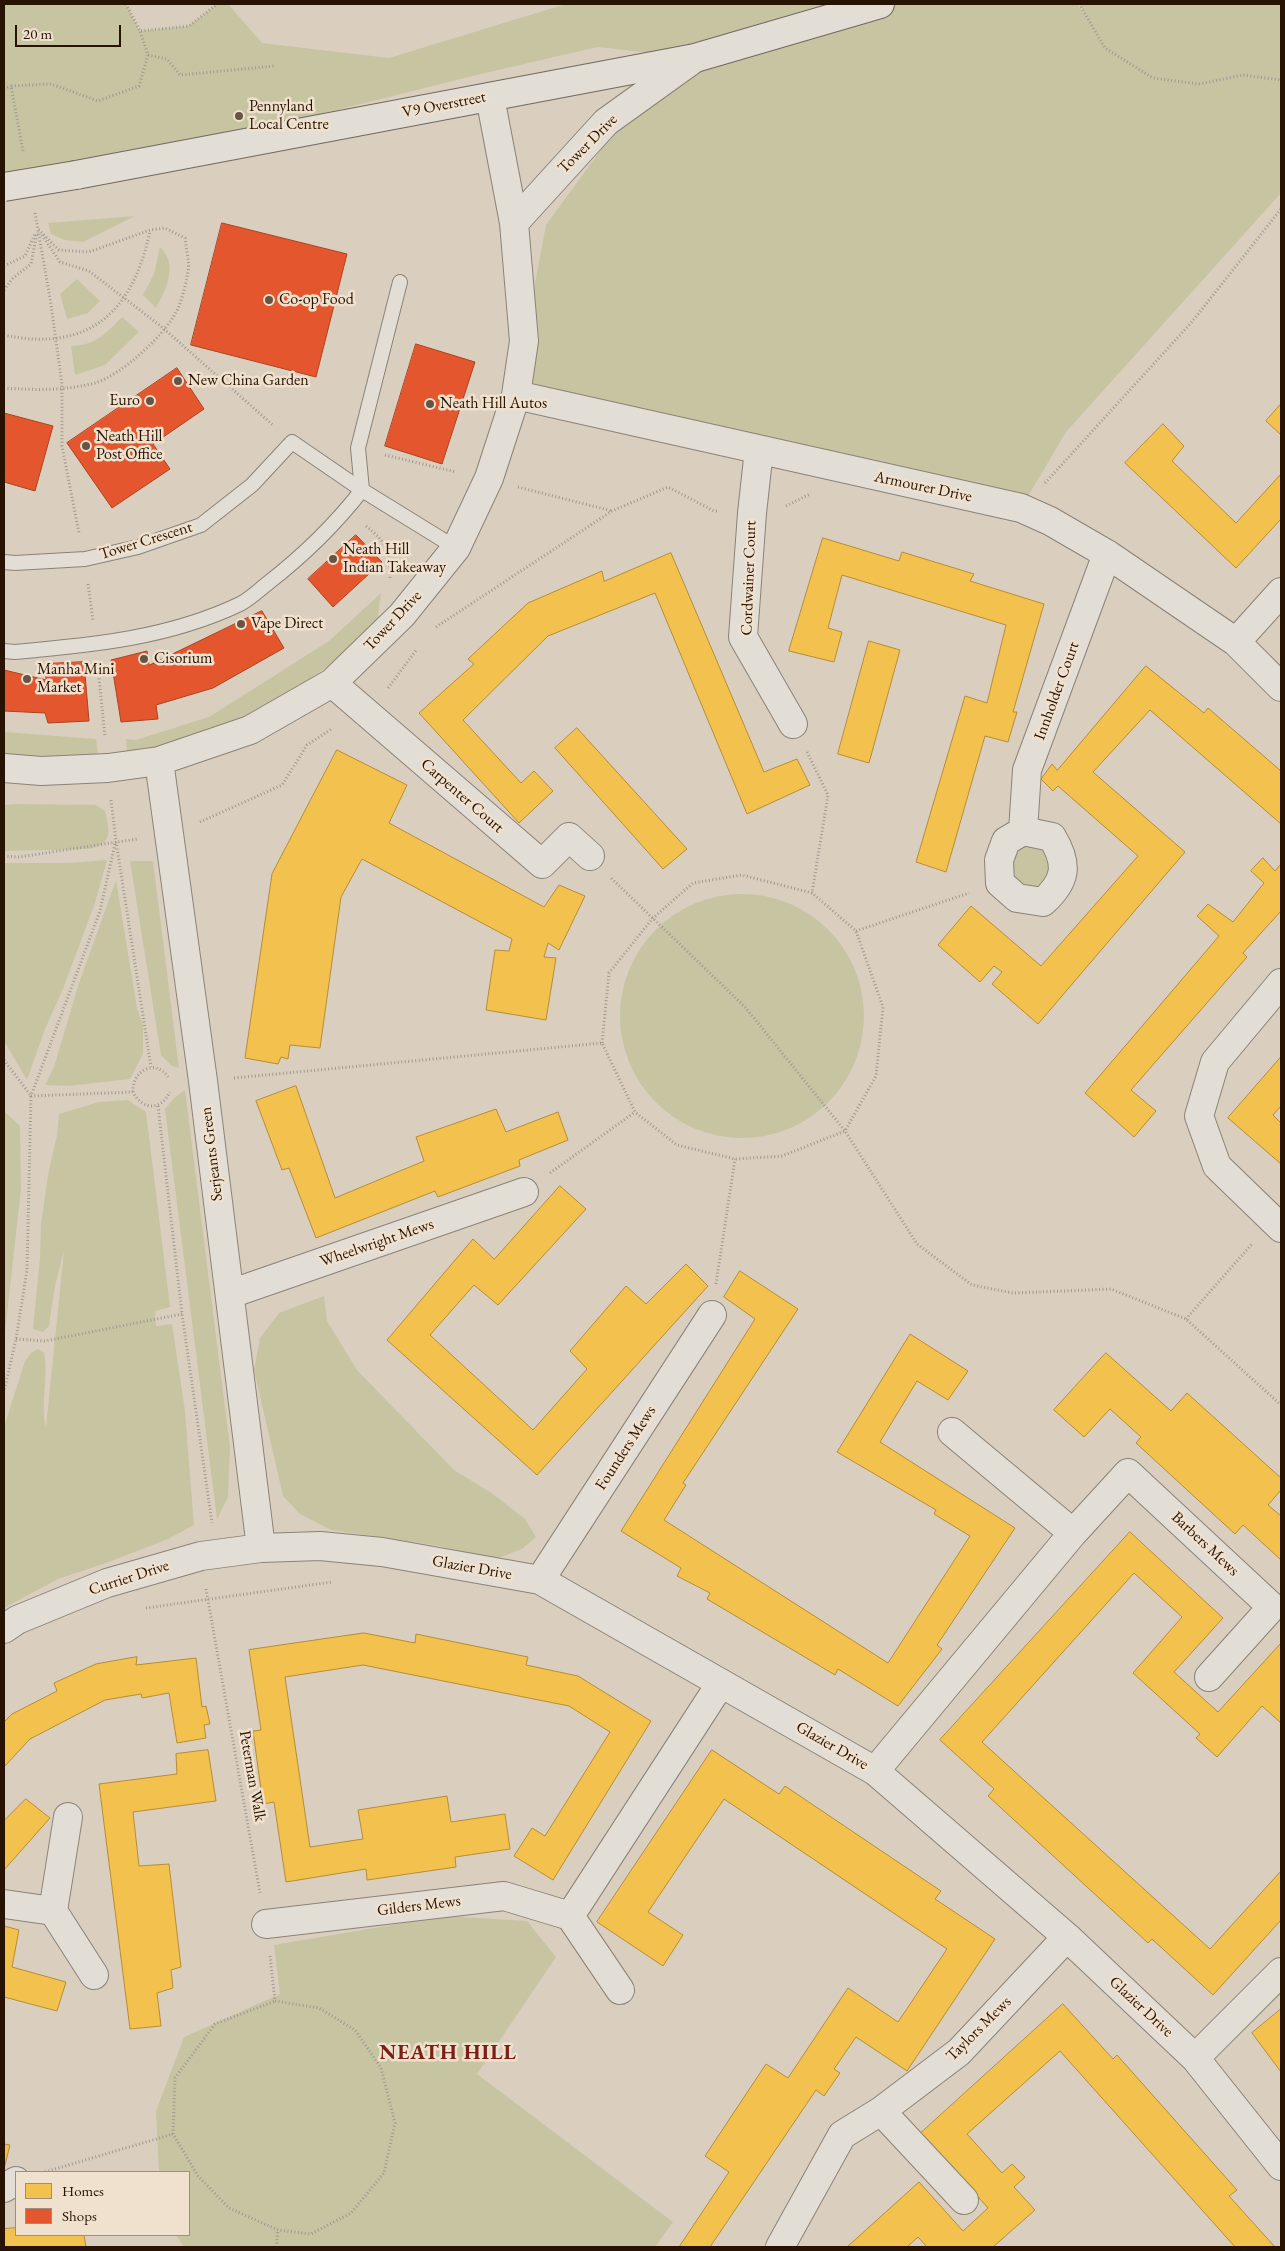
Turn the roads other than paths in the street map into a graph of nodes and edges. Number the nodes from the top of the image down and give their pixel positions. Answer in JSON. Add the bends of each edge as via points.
{"nodes":[{"id":1,"x":880,"y":4,"type":"edge"},
{"id":2,"x":695,"y":58,"type":"junction"},
{"id":3,"x":490,"y":97,"type":"junction"},
{"id":4,"x":4,"y":187,"type":"edge"},
{"id":5,"x":514,"y":222,"type":"junction"},
{"id":6,"x":400,"y":282,"type":"dead end"},
{"id":7,"x":516,"y":395,"type":"junction"},
{"id":8,"x":759,"y":450,"type":"junction"},
{"id":9,"x":362,"y":490,"type":"junction"},
{"id":10,"x":456,"y":548,"type":"junction"},
{"id":11,"x":1107,"y":554,"type":"junction"},
{"id":12,"x":4,"y":562,"type":"edge"},
{"id":13,"x":1281,"y":592,"type":"edge"},
{"id":14,"x":1236,"y":642,"type":"junction"},
{"id":15,"x":4,"y":651,"type":"edge"},
{"id":16,"x":332,"y":683,"type":"junction"},
{"id":17,"x":1281,"y":687,"type":"edge"},
{"id":18,"x":793,"y":724,"type":"road end"},
{"id":19,"x":159,"y":761,"type":"junction"},
{"id":20,"x":4,"y":768,"type":"edge"},
{"id":21,"x":1023,"y":831,"type":"junction"},
{"id":22,"x":590,"y":856,"type":"road end"},
{"id":23,"x":1281,"y":983,"type":"edge"},
{"id":24,"x":524,"y":1192,"type":"road end"},
{"id":25,"x":1277,"y":1224,"type":"edge"},
{"id":26,"x":230,"y":1294,"type":"junction"},
{"id":27,"x":712,"y":1315,"type":"road end"},
{"id":28,"x":952,"y":1432,"type":"dead end"},
{"id":29,"x":1073,"y":1533,"type":"junction"},
{"id":30,"x":261,"y":1548,"type":"junction"},
{"id":31,"x":540,"y":1580,"type":"junction"},
{"id":32,"x":4,"y":1629,"type":"edge"},
{"id":33,"x":1209,"y":1677,"type":"dead end"},
{"id":34,"x":721,"y":1683,"type":"junction"},
{"id":35,"x":875,"y":1771,"type":"junction"},
{"id":36,"x":68,"y":1817,"type":"dead end"},
{"id":37,"x":4,"y":1904,"type":"edge"},
{"id":38,"x":53,"y":1911,"type":"junction"},
{"id":39,"x":570,"y":1916,"type":"junction"},
{"id":40,"x":266,"y":1924,"type":"road end"},
{"id":41,"x":1067,"y":1937,"type":"junction"},
{"id":42,"x":1281,"y":1972,"type":"edge"},
{"id":43,"x":94,"y":1975,"type":"dead end"},
{"id":44,"x":620,"y":1990,"type":"dead end"},
{"id":45,"x":1195,"y":2058,"type":"junction"},
{"id":46,"x":881,"y":2111,"type":"junction"},
{"id":47,"x":1281,"y":2166,"type":"edge"},
{"id":48,"x":964,"y":2200,"type":"dead end"},
{"id":49,"x":780,"y":2247,"type":"edge"}],
"edges":[{"from":1,"to":2,"type":"street","name":"V9 Overstreet"},
{"from":2,"to":3,"type":"street","name":"V9 Overstreet"},
{"from":2,"to":5,"type":"street","name":"Tower Drive","via":[[606,122]]},
{"from":3,"to":4,"type":"street","name":"V9 Overstreet","bridge":true},
{"from":3,"to":5,"type":"street","name":"Tower Drive"},
{"from":5,"to":7,"type":"street","name":"Tower Drive","via":[[524,341]]},
{"from":6,"to":9,"type":"lane","via":[[358,448]]},
{"from":7,"to":8,"type":"street","name":"Armourer Drive"},
{"from":7,"to":10,"type":"street","name":"Tower Drive","via":[[489,478]]},
{"from":8,"to":11,"type":"street","name":"Armourer Drive","via":[[1021,508]]},
{"from":8,"to":18,"type":"street","name":"Cordwainer Court","via":[[743,638]]},
{"from":9,"to":10,"type":"lane"},
{"from":9,"to":12,"type":"lane","name":"Tower Crescent","via":[[292,442],[252,485],[201,525],[138,547],[85,559]]},
{"from":9,"to":15,"type":"lane","via":[[304,555],[242,603],[164,632],[96,644]]},
{"from":10,"to":16,"type":"street","name":"Tower Drive","via":[[402,614]]},
{"from":11,"to":14,"type":"street","name":"Armourer Drive"},
{"from":11,"to":21,"type":"street","name":"Innholder Court","via":[[1027,770]]},
{"from":13,"to":14,"type":"street"},
{"from":14,"to":17,"type":"street","name":"Armourer Drive"},
{"from":16,"to":19,"type":"street","name":"Tower Drive","via":[[250,730]]},
{"from":16,"to":22,"type":"street","name":"Carpenter Court","via":[[542,864],[569,837]]},
{"from":19,"to":20,"type":"street","name":"Tower Drive","via":[[108,768],[41,771]]},
{"from":19,"to":26,"type":"street","name":"Serjeants Green"},
{"from":21,"to":21,"type":"street","via":[[1052,837],[1061,852],[1064,871],[1056,890],[1043,902],[1017,898],[1000,883],[999,860],[1006,841]]},
{"from":23,"to":25,"type":"street","via":[[1215,1062],[1199,1116],[1217,1166]]},
{"from":24,"to":26,"type":"street","name":"Wheelwright Mews"},
{"from":26,"to":30,"type":"street","name":"Serjeants Green"},
{"from":27,"to":31,"type":"street","name":"Founders Mews"},
{"from":28,"to":29,"type":"street"},
{"from":29,"to":33,"type":"street","name":"Barbers Mews","via":[[1128,1473],[1272,1607]]},
{"from":29,"to":35,"type":"street","name":"Barbers Mews"},
{"from":30,"to":31,"type":"street","name":"Glazier Drive","via":[[320,1546],[382,1552]]},
{"from":30,"to":32,"type":"street","name":"Currier Drive","via":[[209,1555],[107,1583],[17,1620]]},
{"from":31,"to":34,"type":"street","name":"Glazier Drive"},
{"from":34,"to":35,"type":"street","name":"Glazier Drive"},
{"from":34,"to":39,"type":"street"},
{"from":35,"to":41,"type":"street","name":"Glazier Drive"},
{"from":36,"to":38,"type":"street"},
{"from":37,"to":38,"type":"street"},
{"from":38,"to":43,"type":"street"},
{"from":39,"to":40,"type":"street","name":"Gilders Mews","via":[[504,1896]]},
{"from":39,"to":44,"type":"street"},
{"from":41,"to":45,"type":"street","name":"Glazier Drive"},
{"from":41,"to":46,"type":"street","name":"Taylors Mews","via":[[959,2052]]},
{"from":42,"to":45,"type":"street"},
{"from":45,"to":47,"type":"street","name":"Glazier Drive"},
{"from":46,"to":48,"type":"street"},
{"from":46,"to":49,"type":"street","name":"Taylors Mews","via":[[842,2136]]}]}
